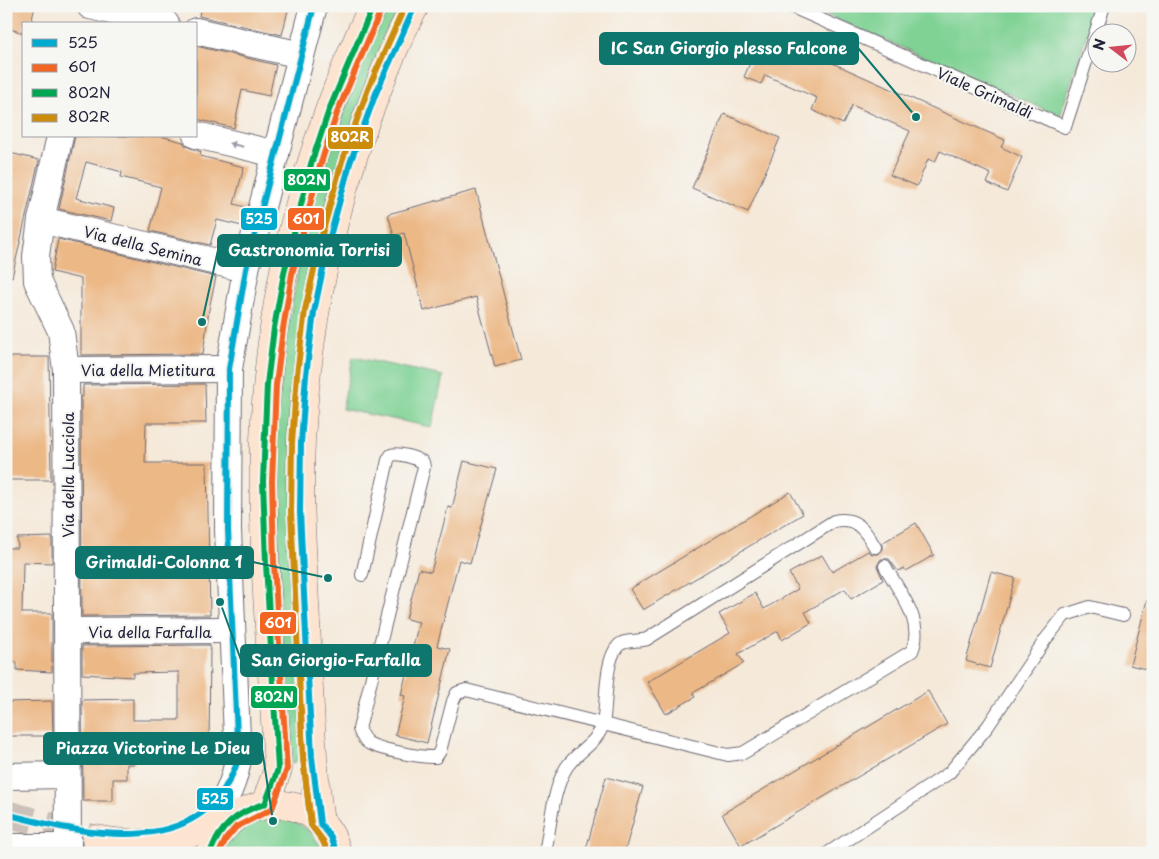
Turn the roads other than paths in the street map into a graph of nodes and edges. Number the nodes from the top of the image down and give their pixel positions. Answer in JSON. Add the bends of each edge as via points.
{"nodes":[{"id":1,"x":89,"y":6,"type":"edge"},
{"id":2,"x":314,"y":6,"type":"edge"},
{"id":3,"x":373,"y":6,"type":"edge"},
{"id":4,"x":415,"y":6,"type":"edge"},
{"id":5,"x":790,"y":6,"type":"edge"},
{"id":6,"x":1104,"y":6,"type":"edge"},
{"id":7,"x":85,"y":22,"type":"edge"},
{"id":8,"x":157,"y":22,"type":"edge"},
{"id":9,"x":198,"y":31,"type":"edge"},
{"id":10,"x":301,"y":55,"type":"junction"},
{"id":11,"x":198,"y":135,"type":"edge"},
{"id":12,"x":60,"y":138,"type":"edge"},
{"id":13,"x":276,"y":154,"type":"junction"},
{"id":14,"x":41,"y":220,"type":"junction"},
{"id":15,"x":246,"y":269,"type":"junction"},
{"id":16,"x":229,"y":369,"type":"junction"},
{"id":17,"x":66,"y":370,"type":"junction"},
{"id":18,"x":875,"y":547,"type":"dead end"},
{"id":19,"x":885,"y":566,"type":"dead end"},
{"id":20,"x":362,"y":575,"type":"dead end"},
{"id":21,"x":1123,"y":616,"type":"dead end"},
{"id":22,"x":232,"y":630,"type":"junction"},
{"id":23,"x":68,"y":631,"type":"junction"},
{"id":24,"x":602,"y":724,"type":"junction"},
{"id":25,"x":238,"y":760,"type":"junction"},
{"id":26,"x":67,"y":775,"type":"junction"},
{"id":27,"x":6,"y":776,"type":"edge"},
{"id":28,"x":265,"y":804,"type":"junction"},
{"id":29,"x":232,"y":818,"type":"junction"},
{"id":30,"x":204,"y":841,"type":"edge"},
{"id":31,"x":333,"y":841,"type":"edge"},
{"id":32,"x":6,"y":847,"type":"edge"},
{"id":33,"x":86,"y":848,"type":"edge"},
{"id":34,"x":545,"y":853,"type":"edge"},
{"id":35,"x":828,"y":853,"type":"edge"}],
"edges":[{"from":1,"to":7,"type":"street"},
{"from":1,"to":8,"type":"street"},
{"from":2,"to":10,"type":"street"},
{"from":3,"to":28,"type":"main road","via":[[338,83],[314,153],[277,306],[269,369],[264,484],[278,769]]},
{"from":4,"to":31,"type":"main road","via":[[376,92],[350,163],[329,240],[306,374],[300,512],[312,757]]},
{"from":5,"to":6,"type":"lane","name":"Viale Grimaldi","via":[[1065,126]]},
{"from":9,"to":10,"type":"street"},
{"from":10,"to":13,"type":"street"},
{"from":13,"to":11,"type":"street","one_way":true},
{"from":12,"to":14,"type":"street","name":"Via della Lucciola"},
{"from":13,"to":15,"type":"street"},
{"from":14,"to":15,"type":"street","name":"Via della Semina"},
{"from":14,"to":17,"type":"street","name":"Via della Lucciola","via":[[36,256],[37,281],[61,331]]},
{"from":15,"to":16,"type":"street"},
{"from":16,"to":17,"type":"street","name":"Via della Mietitura"},
{"from":16,"to":22,"type":"street","via":[[228,530]]},
{"from":17,"to":23,"type":"street","name":"Via della Lucciola"},
{"from":18,"to":24,"type":"lane","via":[[857,523],[845,519],[834,522],[647,639],[621,643],[616,647],[612,660]]},
{"from":19,"to":24,"type":"lane","via":[[916,622],[917,640],[912,651],[743,753],[728,754]]},
{"from":20,"to":24,"type":"lane","via":[[390,455],[423,462],[358,729],[370,744],[426,758],[436,757],[453,700],[458,692],[466,690]]},
{"from":21,"to":35,"type":"lane","via":[[1090,607],[1065,615],[988,726],[949,773]]},
{"from":22,"to":23,"type":"street","name":"Via della Farfalla"},
{"from":22,"to":25,"type":"street"},
{"from":23,"to":26,"type":"street","name":"Via della Lucciola"},
{"from":24,"to":34,"type":"lane","via":[[595,738],[571,761],[562,776]]},
{"from":25,"to":29,"type":"street","via":[[237,800]]},
{"from":25,"to":30,"type":"street","via":[[227,796]]},
{"from":26,"to":27,"type":"street"},
{"from":26,"to":33,"type":"street","name":"Via della Lucciola"},
{"from":28,"to":29,"type":"main road"},
{"from":28,"to":31,"type":"main road","via":[[280,804],[308,813]]},
{"from":29,"to":30,"type":"main road"},
{"from":30,"to":33,"type":"main road"},
{"from":32,"to":33,"type":"street"}]}
